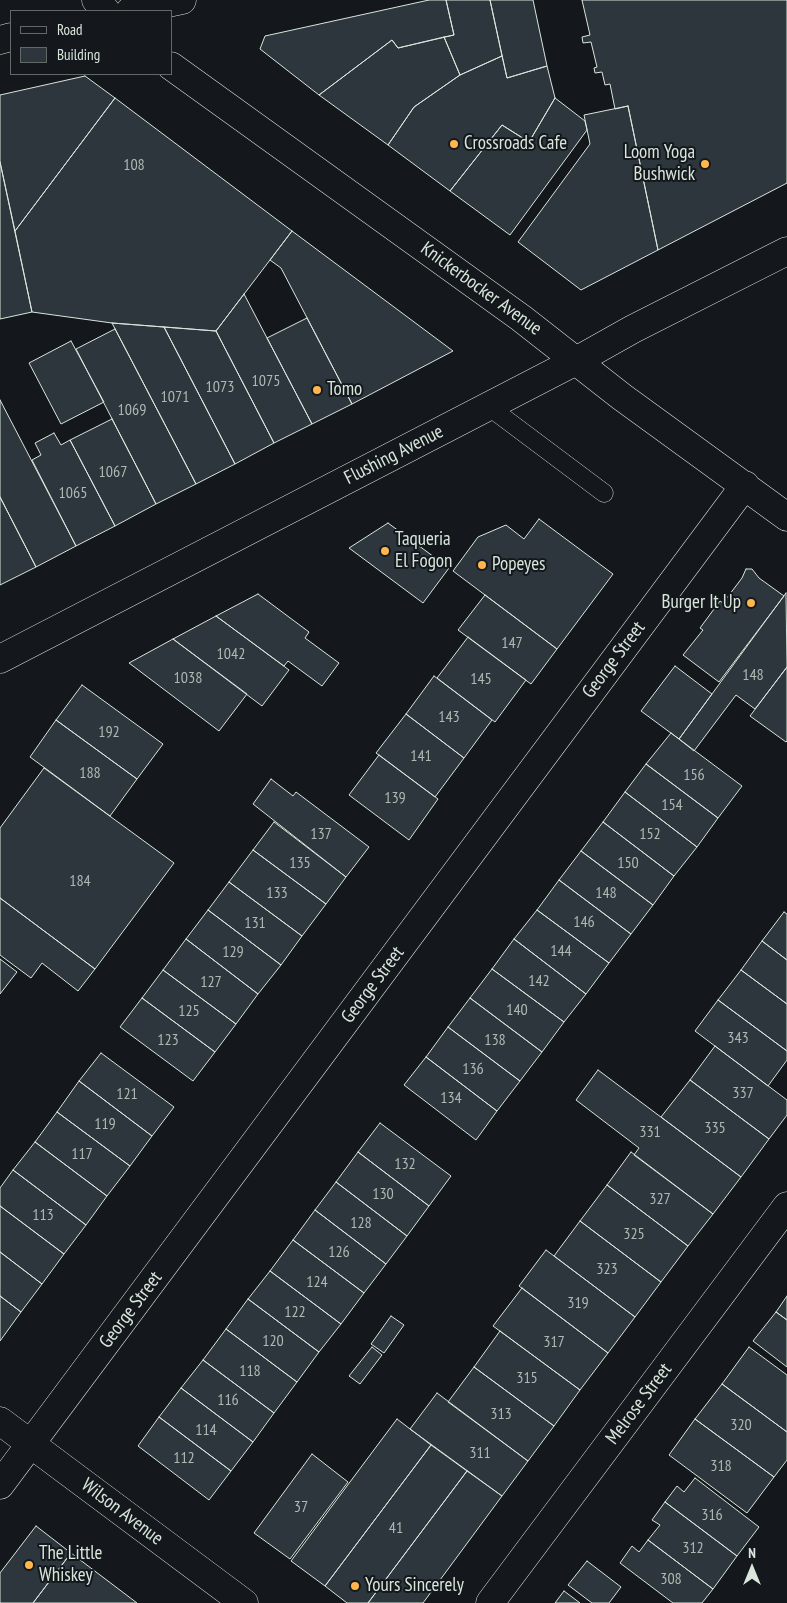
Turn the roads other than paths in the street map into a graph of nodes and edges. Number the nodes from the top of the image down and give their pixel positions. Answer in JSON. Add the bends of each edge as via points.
{"nodes":[{"id":1,"x":96,"y":0,"type":"edge"},
{"id":2,"x":182,"y":0,"type":"edge"},
{"id":3,"x":105,"y":10,"type":"edge"},
{"id":4,"x":135,"y":10,"type":"edge"},
{"id":5,"x":172,"y":67,"type":"edge"},
{"id":6,"x":787,"y":251,"type":"edge"},
{"id":7,"x":576,"y":361,"type":"junction"},
{"id":8,"x":488,"y":406,"type":"junction"},
{"id":9,"x":745,"y":485,"type":"junction"},
{"id":10,"x":604,"y":493,"type":"dead end"},
{"id":11,"x":787,"y":517,"type":"edge"},
{"id":12,"x":0,"y":658,"type":"edge"},
{"id":13,"x":787,"y":1206,"type":"edge"},
{"id":14,"x":0,"y":1421,"type":"edge"},
{"id":15,"x":30,"y":1444,"type":"junction"},
{"id":16,"x":0,"y":1485,"type":"edge"},
{"id":17,"x":244,"y":1603,"type":"edge"},
{"id":18,"x":490,"y":1603,"type":"edge"}],
"edges":[{"from":1,"to":3,"type":"street"},
{"from":2,"to":4,"type":"street"},
{"from":5,"to":7,"type":"street","name":"Knickerbocker Avenue","via":[[513,312]]},
{"from":6,"to":7,"type":"street","name":"Flushing Avenue"},
{"from":7,"to":8,"type":"street","name":"Flushing Avenue"},
{"from":7,"to":9,"type":"street","name":"Knickerbocker Avenue"},
{"from":8,"to":10,"type":"lane"},
{"from":8,"to":12,"type":"street","name":"Flushing Avenue"},
{"from":9,"to":11,"type":"street","name":"Knickerbocker Avenue"},
{"from":9,"to":15,"type":"street","name":"George Street"},
{"from":13,"to":18,"type":"street","name":"Melrose Street"},
{"from":14,"to":15,"type":"street","name":"Wilson Avenue"},
{"from":15,"to":16,"type":"street","name":"George Street"},
{"from":15,"to":17,"type":"street","name":"Wilson Avenue"}]}
